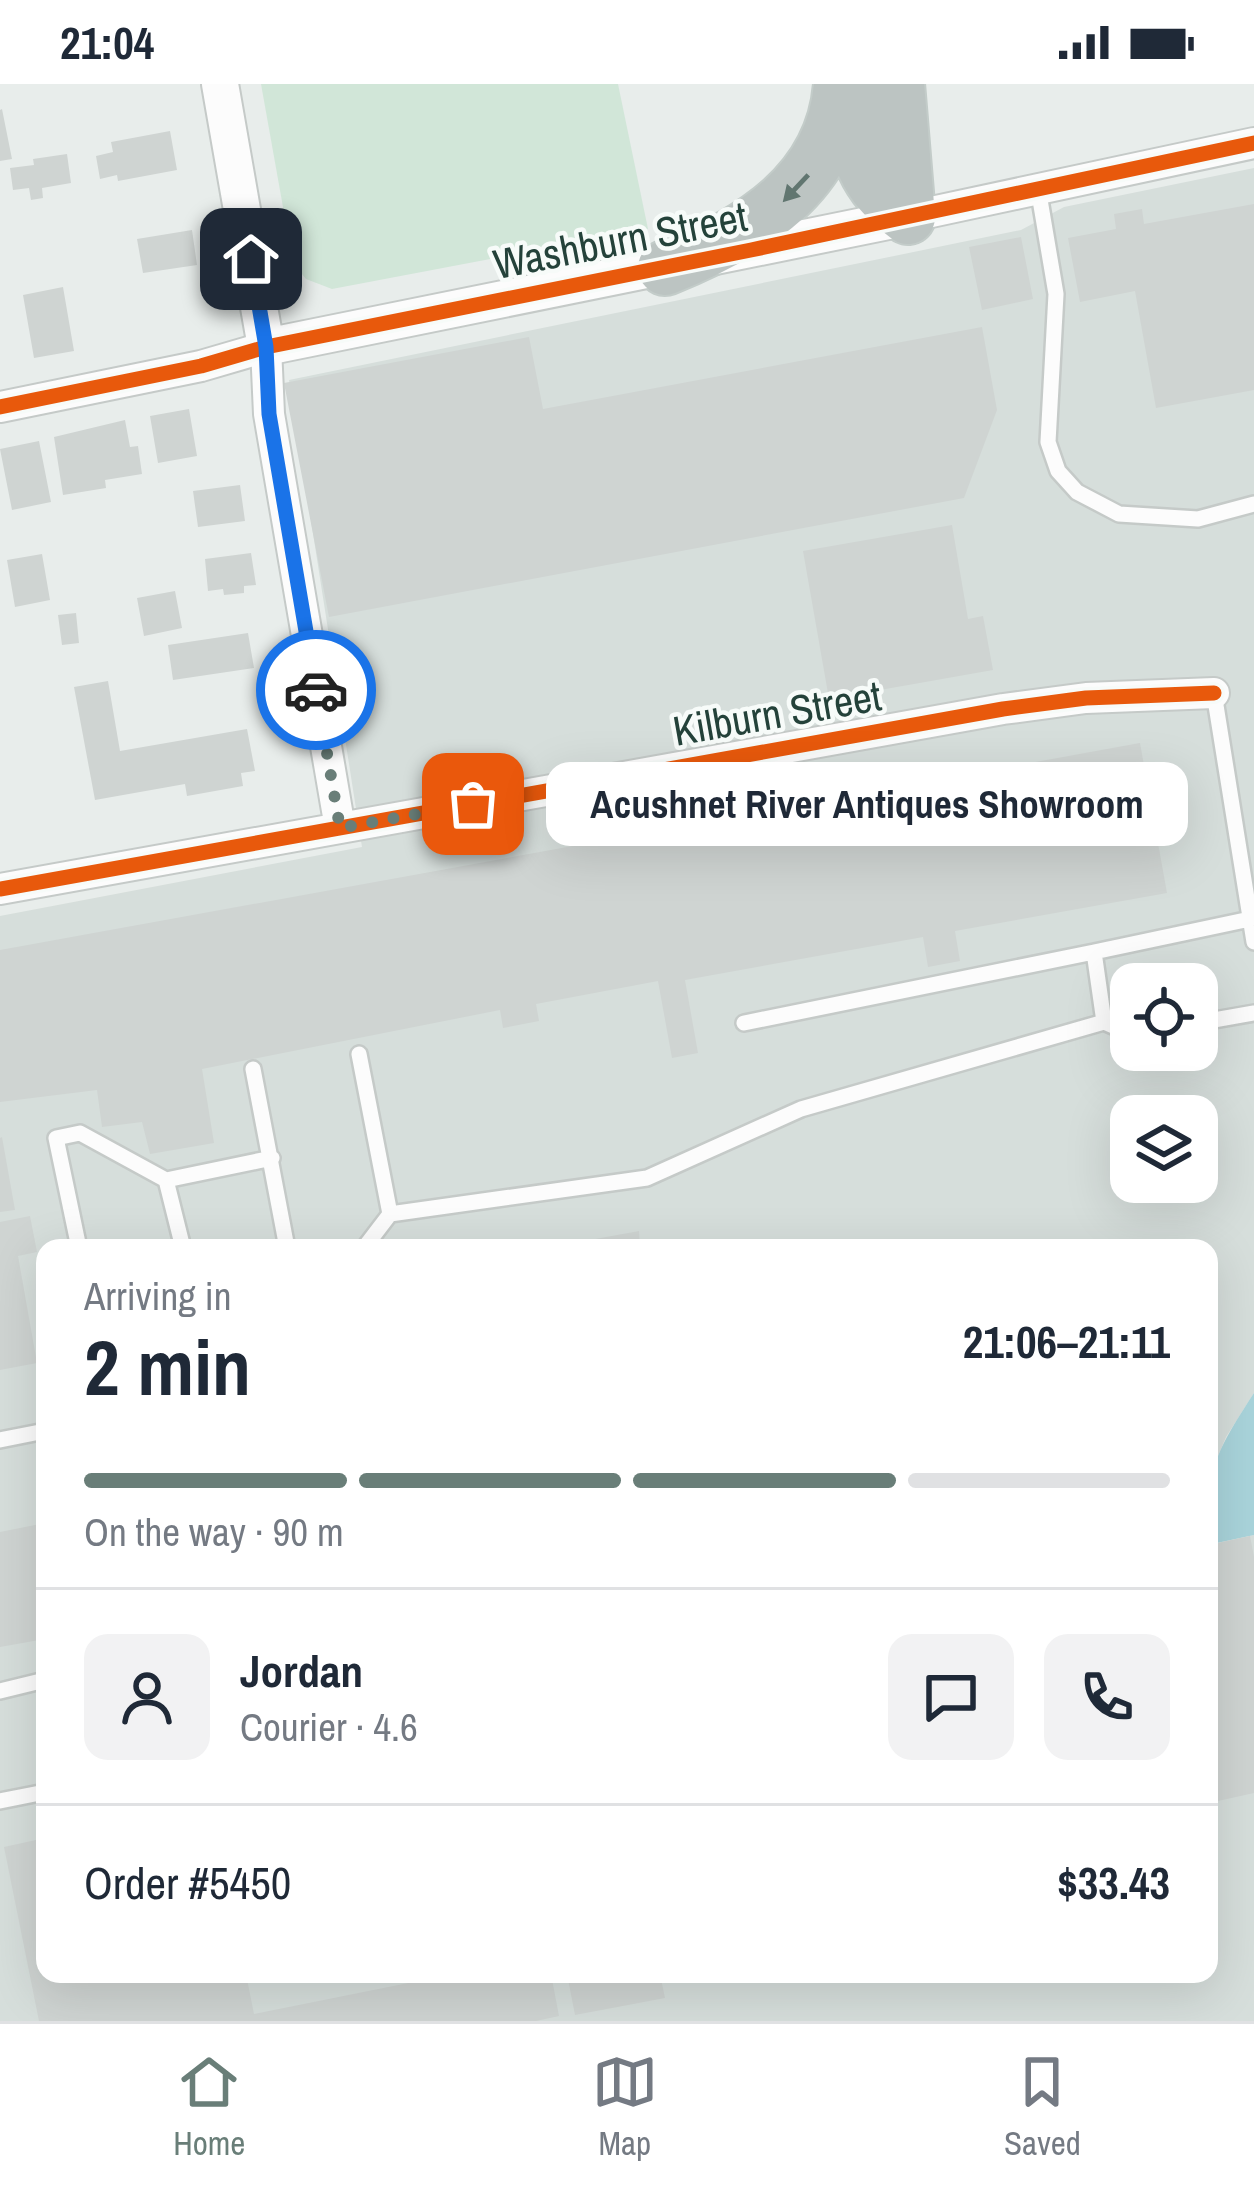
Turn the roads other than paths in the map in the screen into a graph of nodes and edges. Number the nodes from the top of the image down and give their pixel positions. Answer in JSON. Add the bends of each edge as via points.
{"nodes":[{"id":1,"x":220,"y":84,"type":"edge"},
{"id":2,"x":843,"y":84,"type":"edge"},
{"id":3,"x":897,"y":84,"type":"edge"},
{"id":4,"x":1254,"y":143,"type":"edge"},
{"id":5,"x":1038,"y":188,"type":"junction"},
{"id":6,"x":908,"y":217,"type":"junction"},
{"id":7,"x":665,"y":268,"type":"junction"},
{"id":8,"x":266,"y":347,"type":"junction"},
{"id":9,"x":0,"y":406,"type":"edge"},
{"id":10,"x":1254,"y":504,"type":"edge"},
{"id":11,"x":1214,"y":693,"type":"joint"},
{"id":12,"x":340,"y":828,"type":"junction"},
{"id":13,"x":0,"y":889,"type":"edge"},
{"id":14,"x":1250,"y":919,"type":"junction"},
{"id":15,"x":1254,"y":942,"type":"edge"},
{"id":16,"x":1094,"y":952,"type":"junction"},
{"id":17,"x":1254,"y":1012,"type":"edge"},
{"id":18,"x":1218,"y":1019,"type":"edge"},
{"id":19,"x":1104,"y":1022,"type":"junction"},
{"id":20,"x":744,"y":1023,"type":"dead end"},
{"id":21,"x":1110,"y":1025,"type":"edge"},
{"id":22,"x":359,"y":1054,"type":"dead end"},
{"id":23,"x":253,"y":1069,"type":"dead end"},
{"id":24,"x":272,"y":1158,"type":"junction"},
{"id":25,"x":166,"y":1180,"type":"junction"},
{"id":26,"x":390,"y":1214,"type":"junction"},
{"id":27,"x":77,"y":1239,"type":"edge"},
{"id":28,"x":181,"y":1239,"type":"edge"},
{"id":29,"x":286,"y":1239,"type":"edge"},
{"id":30,"x":371,"y":1239,"type":"edge"},
{"id":31,"x":36,"y":1433,"type":"edge"},
{"id":32,"x":0,"y":1440,"type":"edge"},
{"id":33,"x":36,"y":1682,"type":"edge"},
{"id":34,"x":0,"y":1691,"type":"edge"},
{"id":35,"x":36,"y":1794,"type":"edge"},
{"id":36,"x":0,"y":1801,"type":"edge"}],
"edges":[{"from":1,"to":8,"type":"street"},
{"from":2,"to":6,"type":"highway","via":[[864,170]]},
{"from":2,"to":7,"type":"highway","one_way":true,"via":[[832,133],[792,194],[725,243]]},
{"from":3,"to":6,"type":"highway"},
{"from":4,"to":5,"type":"street","name":"Washburn Street"},
{"from":5,"to":6,"type":"street","name":"Washburn Street"},
{"from":5,"to":10,"type":"lane","via":[[1056,294],[1048,442],[1058,470],[1077,491],[1120,514],[1198,519]]},
{"from":6,"to":7,"type":"street","name":"Washburn Street"},
{"from":7,"to":8,"type":"street","name":"Washburn Street"},
{"from":8,"to":9,"type":"street","name":"Washburn Street"},
{"from":8,"to":12,"type":"street","via":[[269,414]]},
{"from":11,"to":12,"type":"street","name":"Kilburn Street","via":[[1017,706]]},
{"from":11,"to":14,"type":"lane"},
{"from":12,"to":13,"type":"street","name":"Kilburn Street"},
{"from":14,"to":15,"type":"lane"},
{"from":14,"to":16,"type":"lane"},
{"from":16,"to":19,"type":"lane"},
{"from":16,"to":20,"type":"lane"},
{"from":17,"to":18,"type":"lane"},
{"from":19,"to":21,"type":"lane"},
{"from":19,"to":26,"type":"lane","via":[[801,1109],[646,1178]]},
{"from":22,"to":26,"type":"lane"},
{"from":23,"to":24,"type":"lane"},
{"from":24,"to":25,"type":"lane"},
{"from":24,"to":29,"type":"lane"},
{"from":25,"to":27,"type":"lane","via":[[80,1133],[56,1138]]},
{"from":25,"to":28,"type":"lane"},
{"from":26,"to":30,"type":"lane"},
{"from":31,"to":32,"type":"lane"},
{"from":33,"to":34,"type":"lane"},
{"from":35,"to":36,"type":"lane"}]}
